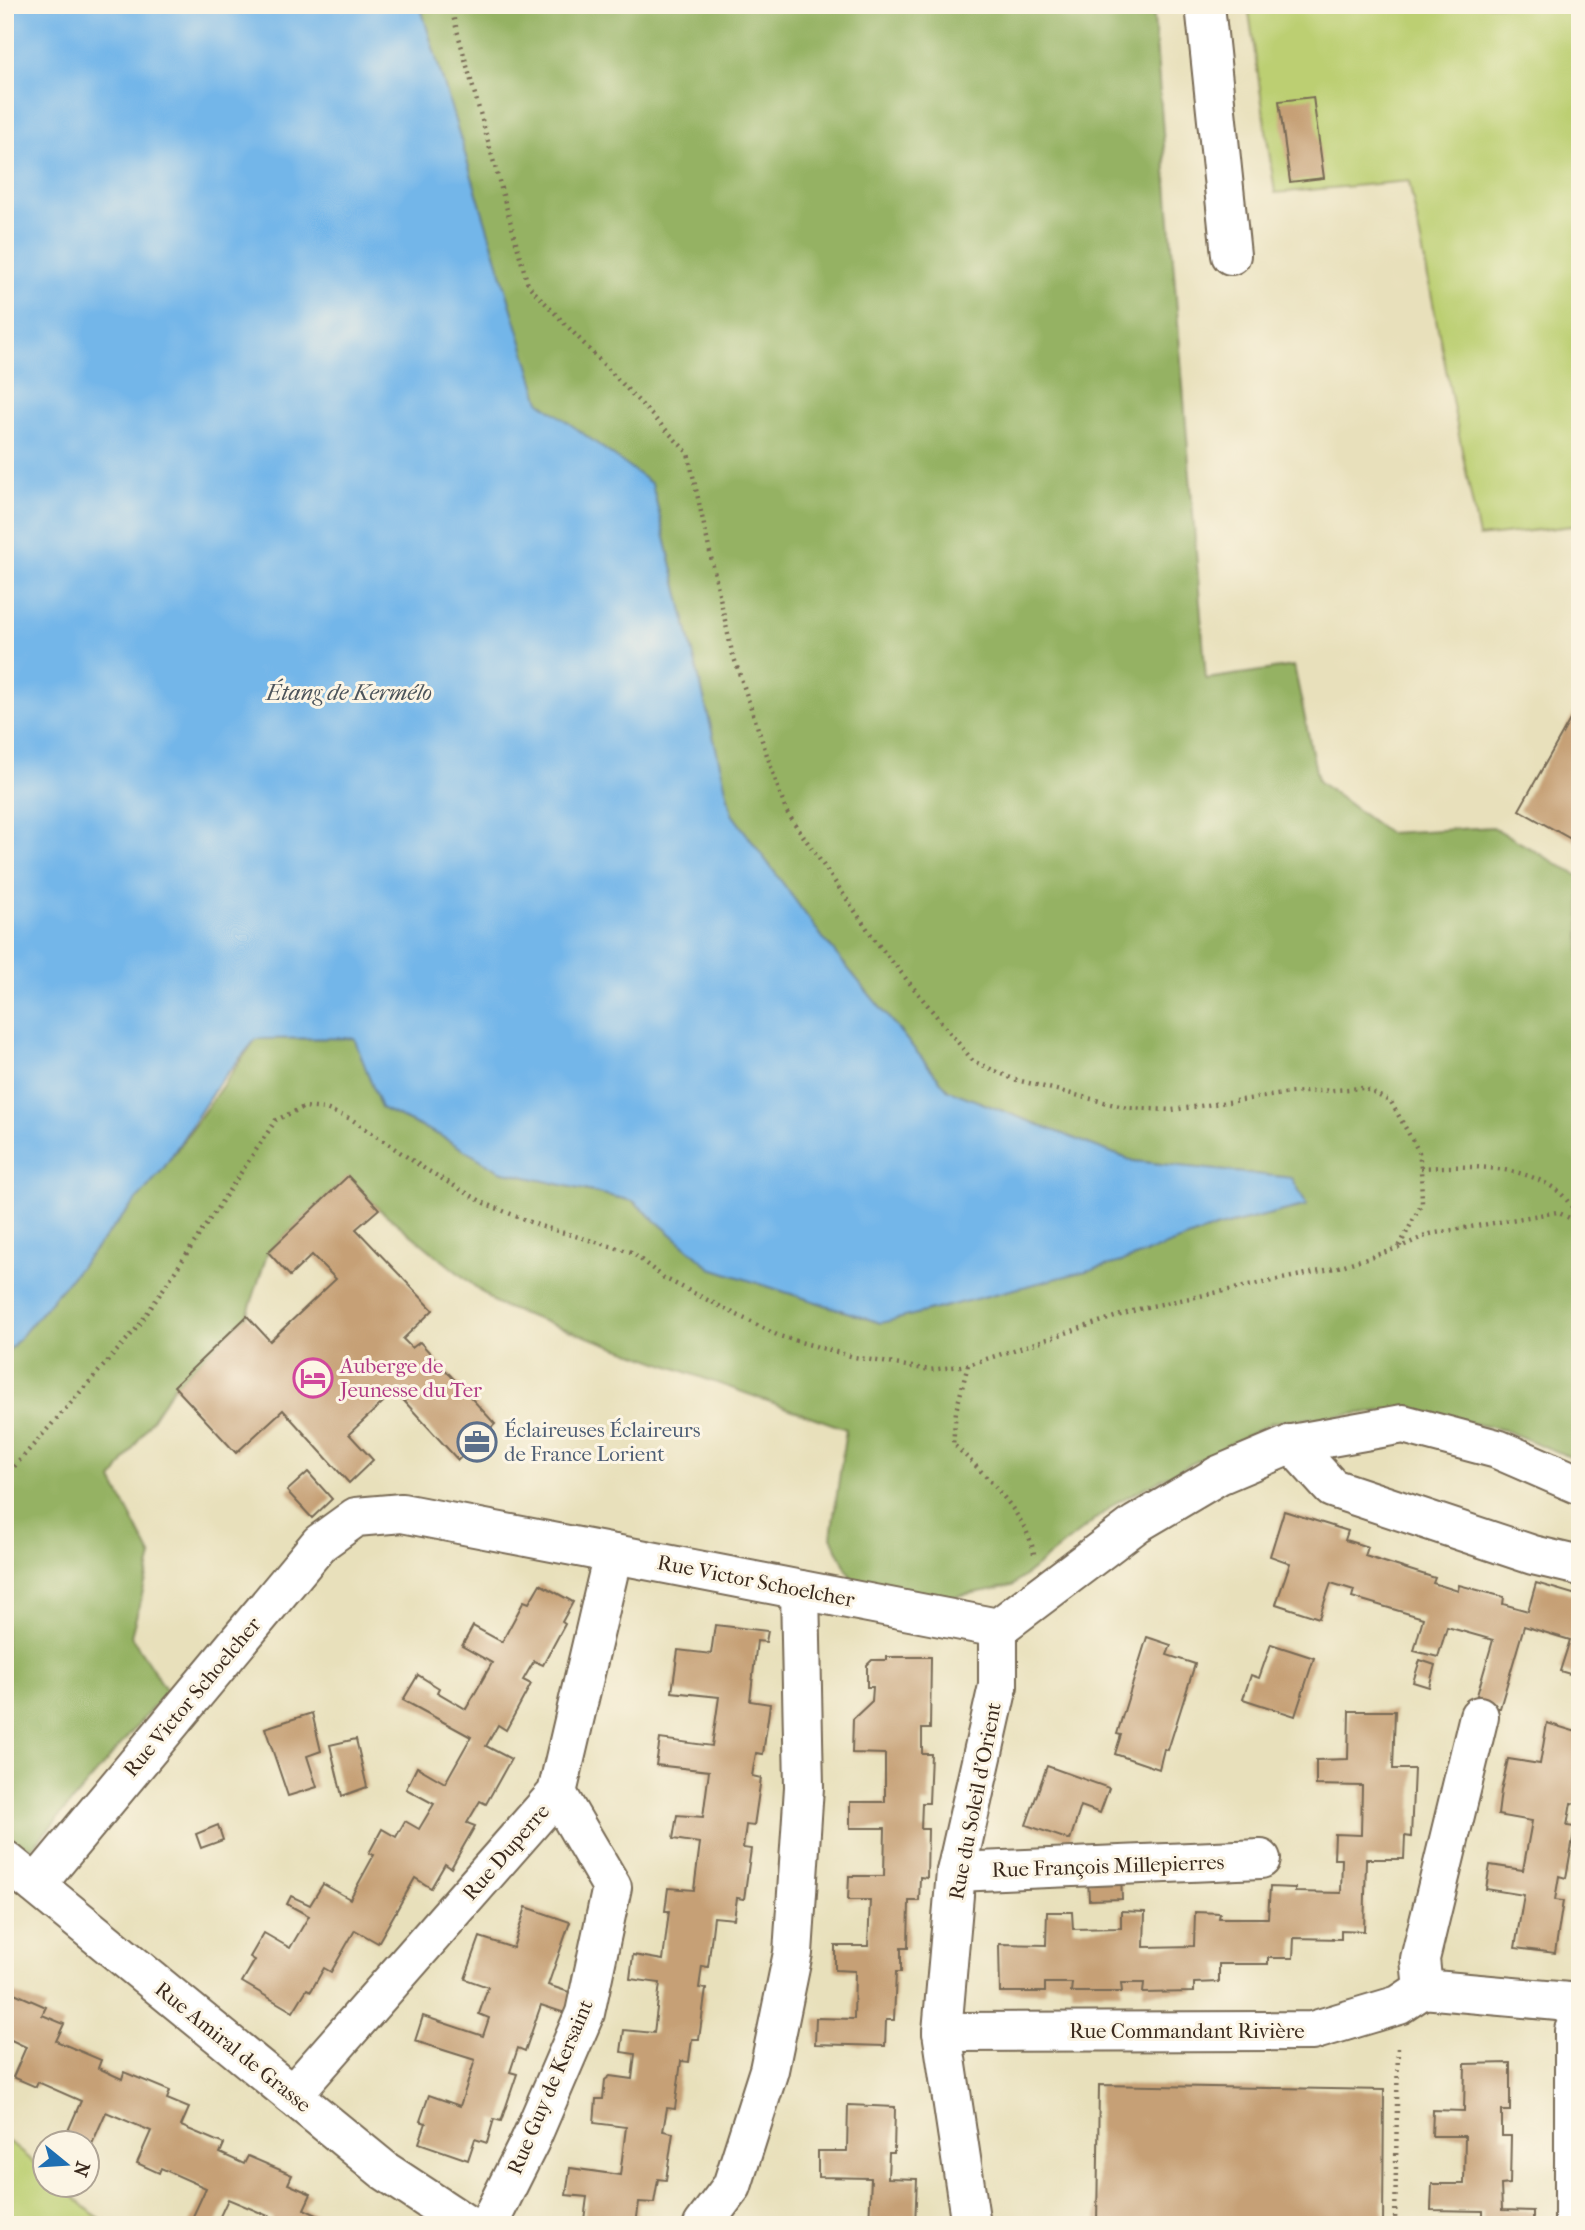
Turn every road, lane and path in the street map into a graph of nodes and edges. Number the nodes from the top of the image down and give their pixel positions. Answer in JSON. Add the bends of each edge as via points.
{"nodes":[{"id":1,"x":450,"y":5,"type":"edge"},
{"id":2,"x":1205,"y":5,"type":"edge"},
{"id":3,"x":1231,"y":255,"type":"dead end"},
{"id":4,"x":1421,"y":1168,"type":"junction"},
{"id":5,"x":1580,"y":1217,"type":"edge"},
{"id":6,"x":1580,"y":1223,"type":"edge"},
{"id":7,"x":1398,"y":1248,"type":"junction"},
{"id":8,"x":968,"y":1365,"type":"junction"},
{"id":9,"x":1292,"y":1444,"type":"junction"},
{"id":10,"x":5,"y":1477,"type":"edge"},
{"id":11,"x":1580,"y":1485,"type":"edge"},
{"id":12,"x":613,"y":1554,"type":"junction"},
{"id":13,"x":1580,"y":1566,"type":"edge"},
{"id":14,"x":800,"y":1590,"type":"junction"},
{"id":15,"x":1041,"y":1597,"type":"junction"},
{"id":16,"x":998,"y":1628,"type":"junction"},
{"id":17,"x":1479,"y":1716,"type":"dead end"},
{"id":18,"x":557,"y":1793,"type":"junction"},
{"id":19,"x":1261,"y":1859,"type":"dead end"},
{"id":20,"x":5,"y":1860,"type":"edge"},
{"id":21,"x":956,"y":1872,"type":"junction"},
{"id":22,"x":36,"y":1885,"type":"junction"},
{"id":23,"x":1411,"y":1997,"type":"junction"},
{"id":24,"x":1580,"y":2003,"type":"edge"},
{"id":25,"x":1580,"y":2020,"type":"edge"},
{"id":26,"x":942,"y":2032,"type":"junction"},
{"id":27,"x":292,"y":2095,"type":"junction"},
{"id":28,"x":467,"y":2225,"type":"edge"},
{"id":29,"x":488,"y":2225,"type":"edge"},
{"id":30,"x":703,"y":2225,"type":"edge"},
{"id":31,"x":971,"y":2225,"type":"edge"},
{"id":32,"x":1395,"y":2225,"type":"edge"},
{"id":33,"x":1574,"y":2225,"type":"edge"}],
"edges":[{"from":1,"to":4,"type":"path","via":[[528,285],[688,453],[732,652],[786,811],[877,943],[973,1061],[1013,1079],[1127,1108],[1172,1110],[1364,1088],[1391,1102],[1419,1152]]},
{"from":2,"to":3,"type":"street"},
{"from":4,"to":5,"type":"path","via":[[1478,1166],[1520,1174],[1559,1192]]},
{"from":4,"to":7,"type":"path","via":[[1422,1203]]},
{"from":6,"to":7,"type":"path","via":[[1557,1212],[1430,1234]]},
{"from":7,"to":8,"type":"path","via":[[1335,1268],[1142,1307]]},
{"from":8,"to":10,"type":"path","via":[[930,1370],[854,1357],[779,1336],[664,1278],[631,1252],[540,1226],[484,1203],[351,1119],[326,1109],[304,1107],[276,1120],[138,1327]]},
{"from":8,"to":15,"type":"path","via":[[953,1444],[981,1471],[1032,1539]]},
{"from":9,"to":11,"type":"street","via":[[1403,1424],[1497,1449]]},
{"from":9,"to":13,"type":"street","via":[[1332,1488],[1533,1555]]},
{"from":9,"to":15,"type":"street","via":[[1219,1475],[1136,1524]]},
{"from":12,"to":14,"type":"street","name":"Rue Victor Schoelcher"},
{"from":12,"to":18,"type":"street","name":"Rue Duperre"},
{"from":12,"to":22,"type":"street","name":"Rue Victor Schoelcher","via":[[402,1513],[356,1517],[320,1543]]},
{"from":14,"to":16,"type":"street","name":"Rue Victor Schoelcher"},
{"from":14,"to":30,"type":"street","via":[[804,1787],[793,1953],[769,2070],[732,2186]]},
{"from":15,"to":16,"type":"street"},
{"from":16,"to":21,"type":"street","name":"Rue du Soleil d'Orient","via":[[998,1686]]},
{"from":17,"to":23,"type":"street"},
{"from":18,"to":27,"type":"street","name":"Rue Duperre"},
{"from":18,"to":29,"type":"street","name":"Rue Guy de Kersaint","via":[[612,1887],[585,2013]]},
{"from":19,"to":21,"type":"street","name":"Rue François Millepierres"},
{"from":20,"to":22,"type":"street","name":"Rue Amiral de Grasse"},
{"from":21,"to":26,"type":"street","name":"Rue du Soleil d'Orient"},
{"from":22,"to":27,"type":"street","name":"Rue Amiral de Grasse"},
{"from":23,"to":24,"type":"street","name":"Rue Commandant Rivière"},
{"from":23,"to":26,"type":"street","name":"Rue Commandant Rivière","via":[[1312,2031]]},
{"from":23,"to":32,"type":"path"},
{"from":25,"to":33,"type":"street","via":[[1574,2029]]},
{"from":26,"to":31,"type":"street","name":"Rue du Soleil d'Orient"},
{"from":27,"to":28,"type":"street","name":"Rue Amiral de Grasse","via":[[385,2171]]}]}
